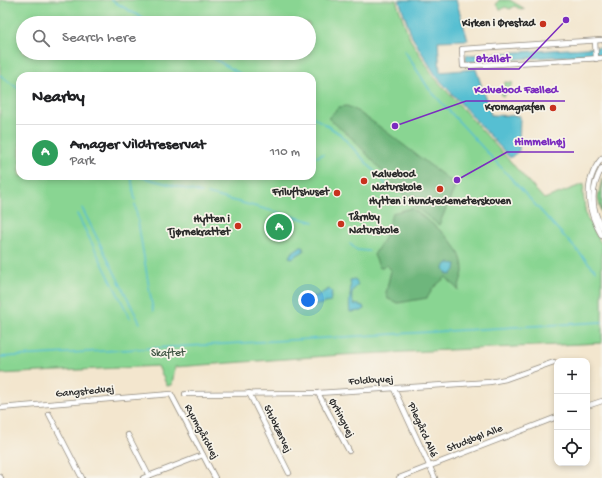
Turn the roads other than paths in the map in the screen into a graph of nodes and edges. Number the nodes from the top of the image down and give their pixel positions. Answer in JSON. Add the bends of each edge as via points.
{"nodes":[{"id":1,"x":602,"y":40,"type":"edge"},
{"id":2,"x":595,"y":43,"type":"junction"},
{"id":3,"x":596,"y":57,"type":"junction"},
{"id":4,"x":602,"y":58,"type":"edge"},
{"id":5,"x":602,"y":158,"type":"edge"},
{"id":6,"x":602,"y":168,"type":"edge"},
{"id":7,"x":602,"y":227,"type":"edge"},
{"id":8,"x":602,"y":236,"type":"edge"},
{"id":9,"x":554,"y":362,"type":"dead end"},
{"id":10,"x":394,"y":389,"type":"junction"},
{"id":11,"x":318,"y":393,"type":"junction"},
{"id":12,"x":171,"y":394,"type":"joint"},
{"id":13,"x":185,"y":394,"type":"dead end"},
{"id":14,"x":249,"y":394,"type":"junction"},
{"id":15,"x":602,"y":401,"type":"edge"},
{"id":16,"x":590,"y":405,"type":"edge"},
{"id":17,"x":0,"y":408,"type":"edge"},
{"id":18,"x":50,"y":414,"type":"dead end"},
{"id":19,"x":554,"y":418,"type":"edge"},
{"id":20,"x":128,"y":435,"type":"dead end"},
{"id":21,"x":349,"y":451,"type":"dead end"},
{"id":22,"x":203,"y":455,"type":"junction"},
{"id":23,"x":429,"y":466,"type":"junction"},
{"id":24,"x":289,"y":473,"type":"dead end"},
{"id":25,"x":149,"y":476,"type":"junction"},
{"id":26,"x":82,"y":478,"type":"edge"},
{"id":27,"x":143,"y":478,"type":"edge"},
{"id":28,"x":215,"y":478,"type":"edge"},
{"id":29,"x":399,"y":478,"type":"edge"},
{"id":30,"x":435,"y":478,"type":"edge"}],
"edges":[{"from":1,"to":2,"type":"street"},
{"from":2,"to":3,"type":"street"},
{"from":2,"to":3,"type":"street","via":[[462,49],[463,66]]},
{"from":3,"to":4,"type":"street"},
{"from":5,"to":8,"type":"street","via":[[591,179],[588,198],[592,217]]},
{"from":6,"to":7,"type":"street","via":[[596,180],[593,198]]},
{"from":9,"to":10,"type":"street","name":"Foldbyvej","via":[[490,382]]},
{"from":10,"to":11,"type":"street","name":"Foldbyvej"},
{"from":10,"to":23,"type":"street","name":"Pilegård Allé"},
{"from":11,"to":14,"type":"street","name":"Foldbyvej"},
{"from":11,"to":21,"type":"street","name":"Ørtingvej"},
{"from":12,"to":17,"type":"street","name":"Gangstedvej"},
{"from":12,"to":22,"type":"street","name":"Ryumgårdvej"},
{"from":13,"to":14,"type":"street","name":"Foldbyvej"},
{"from":14,"to":24,"type":"street","name":"Stubkærvej"},
{"from":15,"to":16,"type":"street"},
{"from":18,"to":26,"type":"street"},
{"from":19,"to":23,"type":"street","name":"Studsbøl Alle"},
{"from":20,"to":25,"type":"street"},
{"from":22,"to":25,"type":"street"},
{"from":22,"to":28,"type":"street","name":"Ryumgårdvej"},
{"from":23,"to":29,"type":"street","name":"Studsbøl Alle"},
{"from":23,"to":30,"type":"street","name":"Pilegård Allé"},
{"from":25,"to":27,"type":"street"}]}
